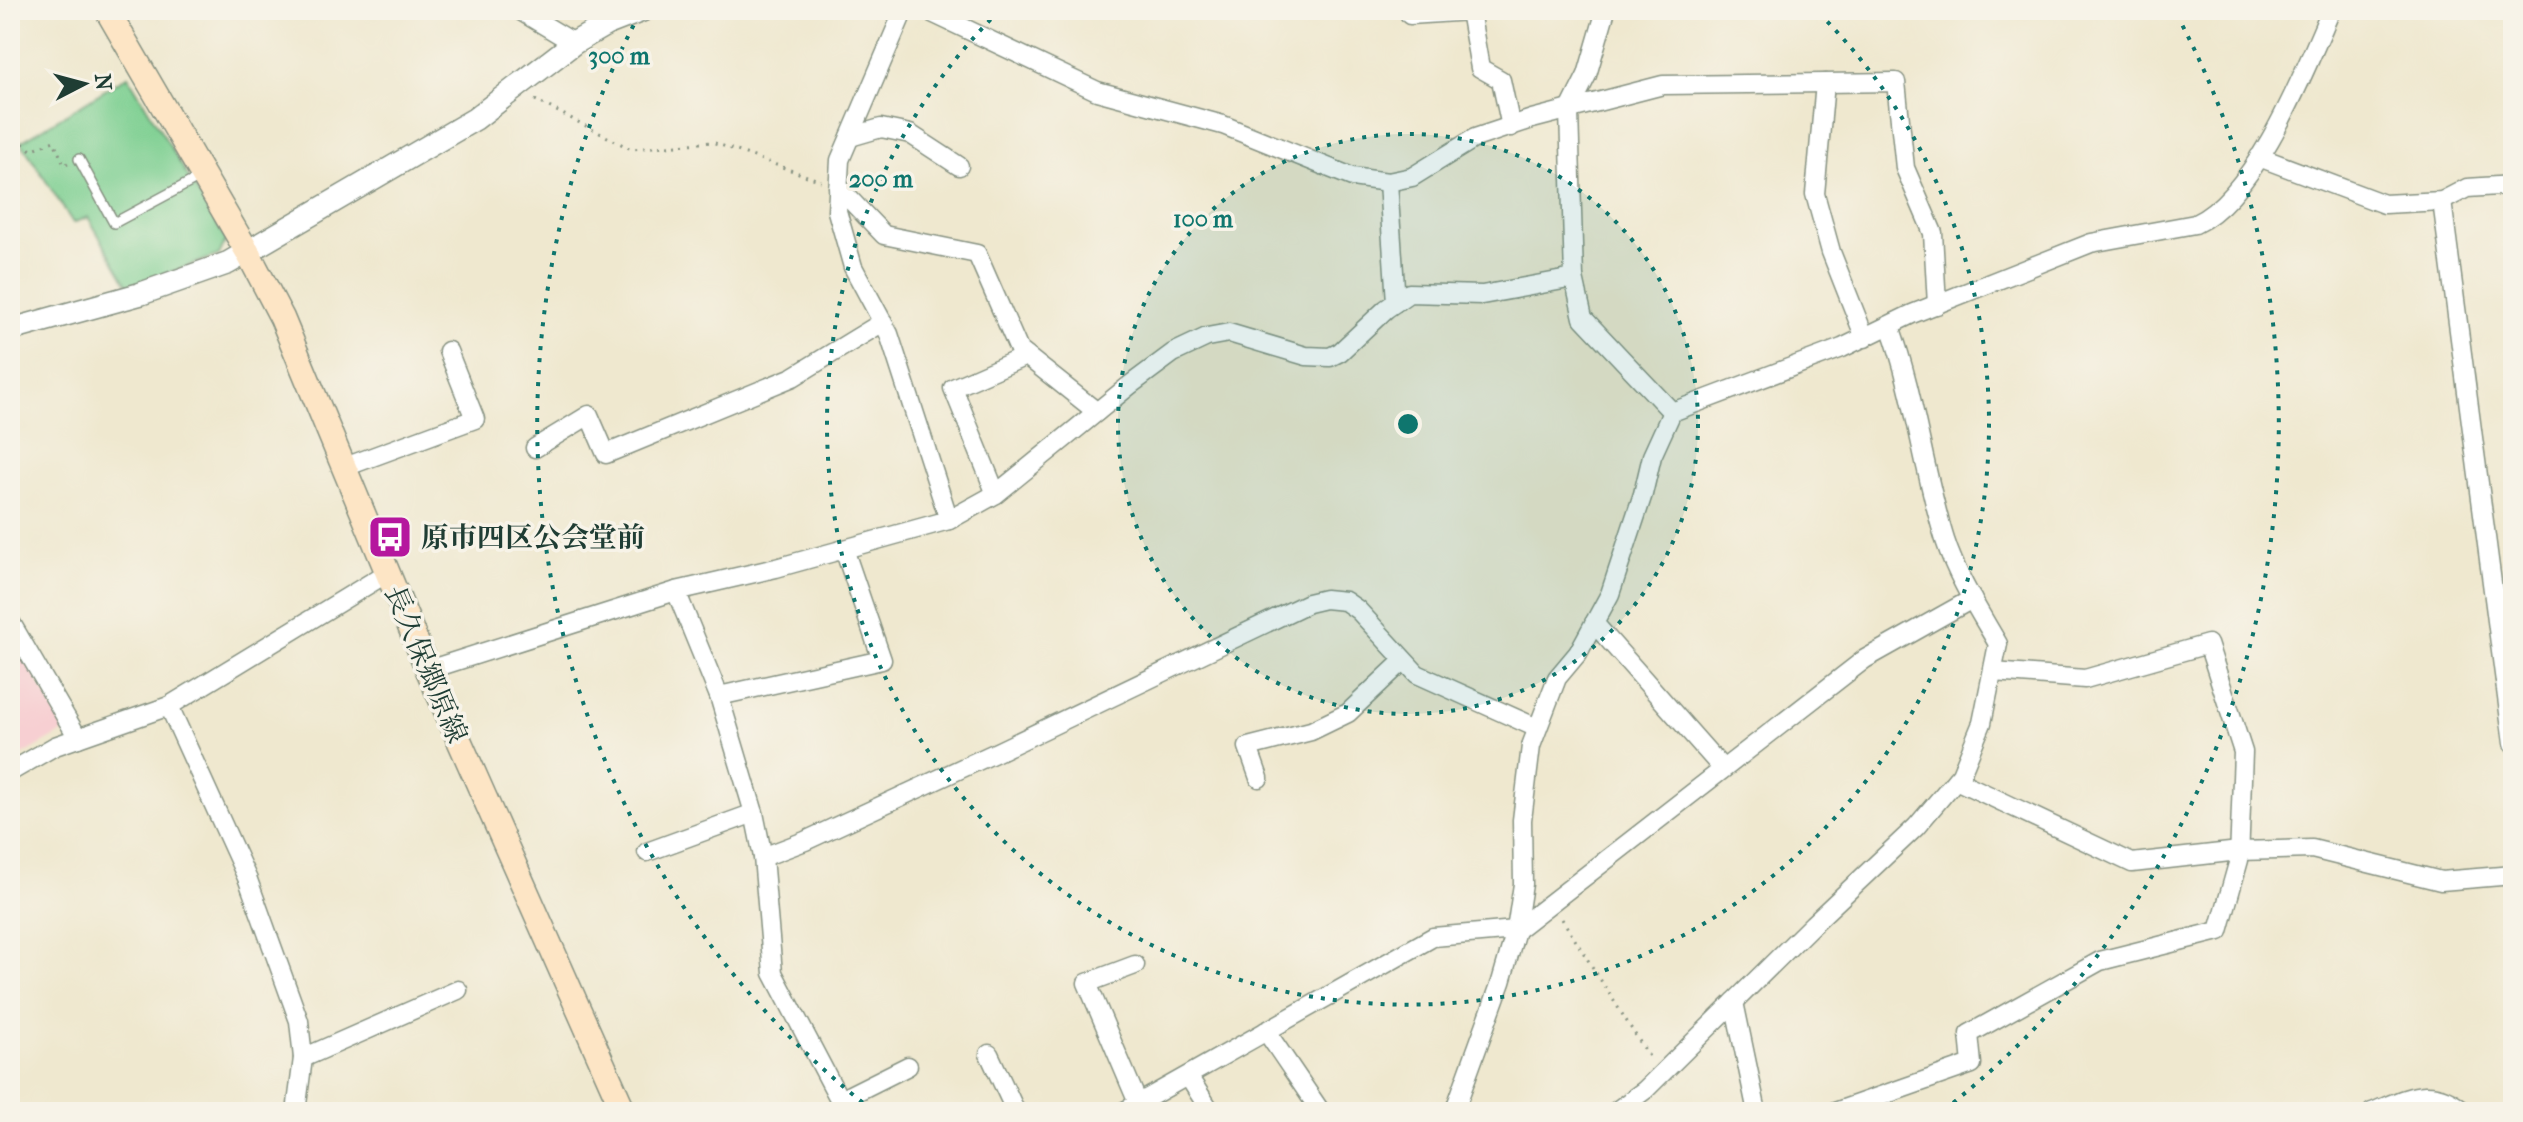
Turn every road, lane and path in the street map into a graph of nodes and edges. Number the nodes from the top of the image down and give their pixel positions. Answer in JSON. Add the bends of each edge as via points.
{"nodes":[{"id":1,"x":107,"y":10,"type":"edge"},
{"id":2,"x":519,"y":10,"type":"edge"},
{"id":3,"x":643,"y":10,"type":"edge"},
{"id":4,"x":904,"y":10,"type":"edge"},
{"id":5,"x":926,"y":10,"type":"edge"},
{"id":6,"x":1606,"y":10,"type":"edge"},
{"id":7,"x":2331,"y":10,"type":"edge"},
{"id":8,"x":1410,"y":15,"type":"dead end"},
{"id":9,"x":966,"y":18,"type":"edge"},
{"id":10,"x":574,"y":43,"type":"junction"},
{"id":11,"x":1825,"y":83,"type":"junction"},
{"id":12,"x":513,"y":90,"type":"junction"},
{"id":13,"x":1569,"y":111,"type":"junction"},
{"id":14,"x":1511,"y":127,"type":"junction"},
{"id":15,"x":850,"y":137,"type":"junction"},
{"id":16,"x":10,"y":144,"type":"edge"},
{"id":17,"x":2259,"y":157,"type":"junction"},
{"id":18,"x":79,"y":159,"type":"joint"},
{"id":19,"x":959,"y":166,"type":"dead end"},
{"id":20,"x":203,"y":175,"type":"junction"},
{"id":21,"x":1388,"y":182,"type":"junction"},
{"id":22,"x":2513,"y":185,"type":"edge"},
{"id":23,"x":838,"y":187,"type":"junction"},
{"id":24,"x":2442,"y":201,"type":"junction"},
{"id":25,"x":247,"y":251,"type":"junction"},
{"id":26,"x":1574,"y":278,"type":"junction"},
{"id":27,"x":1396,"y":302,"type":"junction"},
{"id":28,"x":1937,"y":305,"type":"junction"},
{"id":29,"x":883,"y":322,"type":"junction"},
{"id":30,"x":1890,"y":326,"type":"junction"},
{"id":31,"x":10,"y":330,"type":"edge"},
{"id":32,"x":1865,"y":338,"type":"junction"},
{"id":33,"x":448,"y":351,"type":"dead end"},
{"id":34,"x":1026,"y":356,"type":"junction"},
{"id":35,"x":1097,"y":412,"type":"junction"},
{"id":36,"x":1672,"y":412,"type":"junction"},
{"id":37,"x":535,"y":448,"type":"dead end"},
{"id":38,"x":345,"y":467,"type":"junction"},
{"id":39,"x":996,"y":494,"type":"junction"},
{"id":40,"x":949,"y":520,"type":"junction"},
{"id":41,"x":844,"y":549,"type":"junction"},
{"id":42,"x":387,"y":573,"type":"junction"},
{"id":43,"x":676,"y":591,"type":"junction"},
{"id":44,"x":1972,"y":599,"type":"junction"},
{"id":45,"x":10,"y":621,"type":"edge"},
{"id":46,"x":1594,"y":623,"type":"junction"},
{"id":47,"x":1403,"y":661,"type":"junction"},
{"id":48,"x":428,"y":670,"type":"junction"},
{"id":49,"x":1993,"y":672,"type":"junction"},
{"id":50,"x":719,"y":696,"type":"junction"},
{"id":51,"x":169,"y":706,"type":"junction"},
{"id":52,"x":1537,"y":728,"type":"junction"},
{"id":53,"x":78,"y":738,"type":"junction"},
{"id":54,"x":2513,"y":743,"type":"edge"},
{"id":55,"x":1723,"y":769,"type":"junction"},
{"id":56,"x":10,"y":772,"type":"edge"},
{"id":57,"x":1259,"y":778,"type":"dead end"},
{"id":58,"x":1956,"y":780,"type":"junction"},
{"id":59,"x":754,"y":813,"type":"junction"},
{"id":60,"x":2239,"y":851,"type":"junction"},
{"id":61,"x":647,"y":852,"type":"dead end"},
{"id":62,"x":763,"y":857,"type":"junction"},
{"id":63,"x":2513,"y":875,"type":"edge"},
{"id":64,"x":1552,"y":902,"type":"junction"},
{"id":65,"x":1516,"y":930,"type":"junction"},
{"id":66,"x":1135,"y":965,"type":"dead end"},
{"id":67,"x":458,"y":990,"type":"dead end"},
{"id":68,"x":1734,"y":1002,"type":"junction"},
{"id":69,"x":1266,"y":1031,"type":"junction"},
{"id":70,"x":989,"y":1054,"type":"dead end"},
{"id":71,"x":303,"y":1058,"type":"junction"},
{"id":72,"x":908,"y":1066,"type":"dead end"},
{"id":73,"x":1660,"y":1075,"type":"junction"},
{"id":74,"x":1188,"y":1076,"type":"junction"},
{"id":75,"x":843,"y":1106,"type":"edge"},
{"id":76,"x":1131,"y":1108,"type":"edge"},
{"id":77,"x":296,"y":1112,"type":"edge"},
{"id":78,"x":624,"y":1112,"type":"edge"},
{"id":79,"x":1016,"y":1112,"type":"edge"},
{"id":80,"x":1211,"y":1112,"type":"edge"},
{"id":81,"x":1321,"y":1112,"type":"edge"},
{"id":82,"x":1454,"y":1112,"type":"edge"},
{"id":83,"x":1615,"y":1112,"type":"edge"},
{"id":84,"x":1757,"y":1112,"type":"edge"},
{"id":85,"x":1835,"y":1112,"type":"edge"},
{"id":86,"x":2372,"y":1112,"type":"edge"},
{"id":87,"x":2465,"y":1112,"type":"edge"}],
"edges":[{"from":1,"to":20,"type":"main road","name":"長久保郷原線"},
{"from":2,"to":10,"type":"street"},
{"from":3,"to":10,"type":"street"},
{"from":4,"to":15,"type":"street"},
{"from":5,"to":9,"type":"street"},
{"from":6,"to":13,"type":"street","via":[[1587,75]]},
{"from":7,"to":17,"type":"street"},
{"from":8,"to":14,"type":"street","via":[[1470,11],[1480,68],[1501,80]]},
{"from":9,"to":21,"type":"street","via":[[1097,91],[1223,125],[1352,177]]},
{"from":10,"to":12,"type":"street"},
{"from":11,"to":13,"type":"street","via":[[1663,85]]},
{"from":11,"to":28,"type":"street","via":[[1896,82],[1905,168],[1933,233]]},
{"from":11,"to":32,"type":"street","via":[[1815,194]]},
{"from":12,"to":23,"type":"path","via":[[631,149],[712,142]]},
{"from":12,"to":25,"type":"street","via":[[475,119]]},
{"from":13,"to":14,"type":"street"},
{"from":13,"to":26,"type":"street"},
{"from":14,"to":21,"type":"street","via":[[1475,138],[1412,177]]},
{"from":15,"to":19,"type":"street","via":[[881,128],[910,134]]},
{"from":15,"to":23,"type":"street","via":[[840,160]]},
{"from":16,"to":18,"type":"path","via":[[17,139],[31,150],[54,141],[64,165]]},
{"from":17,"to":24,"type":"street","via":[[2384,204]]},
{"from":17,"to":28,"type":"street","via":[[2227,203],[2195,224],[2091,243]]},
{"from":18,"to":20,"type":"lane","via":[[114,223]]},
{"from":20,"to":25,"type":"main road","name":"長久保郷原線"},
{"from":21,"to":27,"type":"street"},
{"from":22,"to":24,"type":"street","via":[[2467,188]]},
{"from":23,"to":29,"type":"street","via":[[837,211],[853,267]]},
{"from":23,"to":34,"type":"street","via":[[884,235],[977,254]]},
{"from":24,"to":54,"type":"street"},
{"from":25,"to":31,"type":"street","via":[[228,263],[140,294]]},
{"from":25,"to":38,"type":"main road","name":"長久保郷原線","via":[[282,318]]},
{"from":26,"to":27,"type":"street","via":[[1482,295],[1409,293]]},
{"from":26,"to":36,"type":"street","via":[[1583,318]]},
{"from":27,"to":35,"type":"street","via":[[1330,357],[1306,356],[1229,333],[1207,337],[1173,353]]},
{"from":28,"to":30,"type":"street"},
{"from":29,"to":37,"type":"street","via":[[793,377],[606,454],[589,415]]},
{"from":29,"to":40,"type":"street"},
{"from":30,"to":32,"type":"street"},
{"from":30,"to":44,"type":"street","via":[[1945,540]]},
{"from":32,"to":36,"type":"street"},
{"from":33,"to":38,"type":"street","via":[[475,419]]},
{"from":34,"to":35,"type":"street"},
{"from":34,"to":39,"type":"street","via":[[953,388]]},
{"from":35,"to":39,"type":"street"},
{"from":36,"to":46,"type":"street","via":[[1652,456],[1610,594]]},
{"from":38,"to":42,"type":"main road","name":"長久保郷原線"},
{"from":39,"to":40,"type":"street"},
{"from":40,"to":41,"type":"street"},
{"from":41,"to":43,"type":"street"},
{"from":41,"to":50,"type":"street","via":[[882,660]]},
{"from":42,"to":48,"type":"main road","name":"長久保郷原線"},
{"from":42,"to":51,"type":"street"},
{"from":43,"to":48,"type":"street"},
{"from":43,"to":50,"type":"street"},
{"from":44,"to":49,"type":"street","via":[[1998,644]]},
{"from":44,"to":55,"type":"street","via":[[1865,659]]},
{"from":45,"to":53,"type":"street"},
{"from":46,"to":52,"type":"street","via":[[1557,678]]},
{"from":46,"to":55,"type":"street"},
{"from":47,"to":52,"type":"street","via":[[1417,674]]},
{"from":47,"to":57,"type":"street","via":[[1348,713],[1311,731],[1248,747]]},
{"from":47,"to":62,"type":"street","via":[[1345,601],[1308,603]]},
{"from":48,"to":78,"type":"main road","name":"長久保郷原線"},
{"from":49,"to":58,"type":"street","via":[[1982,723]]},
{"from":49,"to":60,"type":"street","via":[[2085,679],[2208,644],[2243,752]]},
{"from":50,"to":59,"type":"street"},
{"from":51,"to":53,"type":"street"},
{"from":51,"to":71,"type":"street","via":[[248,880],[299,1021]]},
{"from":52,"to":65,"type":"street","via":[[1522,820],[1523,884]]},
{"from":53,"to":56,"type":"street"},
{"from":55,"to":64,"type":"street"},
{"from":58,"to":60,"type":"street","via":[[2132,863]]},
{"from":58,"to":68,"type":"street","via":[[1916,827]]},
{"from":59,"to":61,"type":"street"},
{"from":59,"to":62,"type":"street"},
{"from":60,"to":63,"type":"street","via":[[2312,849],[2441,881]]},
{"from":60,"to":85,"type":"street","via":[[2219,931],[2100,961],[1969,1034],[1972,1064]]},
{"from":62,"to":75,"type":"street","via":[[773,973]]},
{"from":64,"to":65,"type":"street"},
{"from":64,"to":73,"type":"path"},
{"from":65,"to":69,"type":"street","via":[[1433,937]]},
{"from":65,"to":82,"type":"street"},
{"from":66,"to":76,"type":"street","via":[[1087,983]]},
{"from":67,"to":71,"type":"street"},
{"from":68,"to":73,"type":"street"},
{"from":68,"to":84,"type":"street"},
{"from":69,"to":74,"type":"street"},
{"from":69,"to":81,"type":"street"},
{"from":70,"to":79,"type":"street"},
{"from":71,"to":77,"type":"street"},
{"from":72,"to":75,"type":"street"},
{"from":73,"to":83,"type":"street"},
{"from":74,"to":76,"type":"street"},
{"from":74,"to":80,"type":"street"},
{"from":86,"to":87,"type":"street","via":[[2436,1094]]}]}
